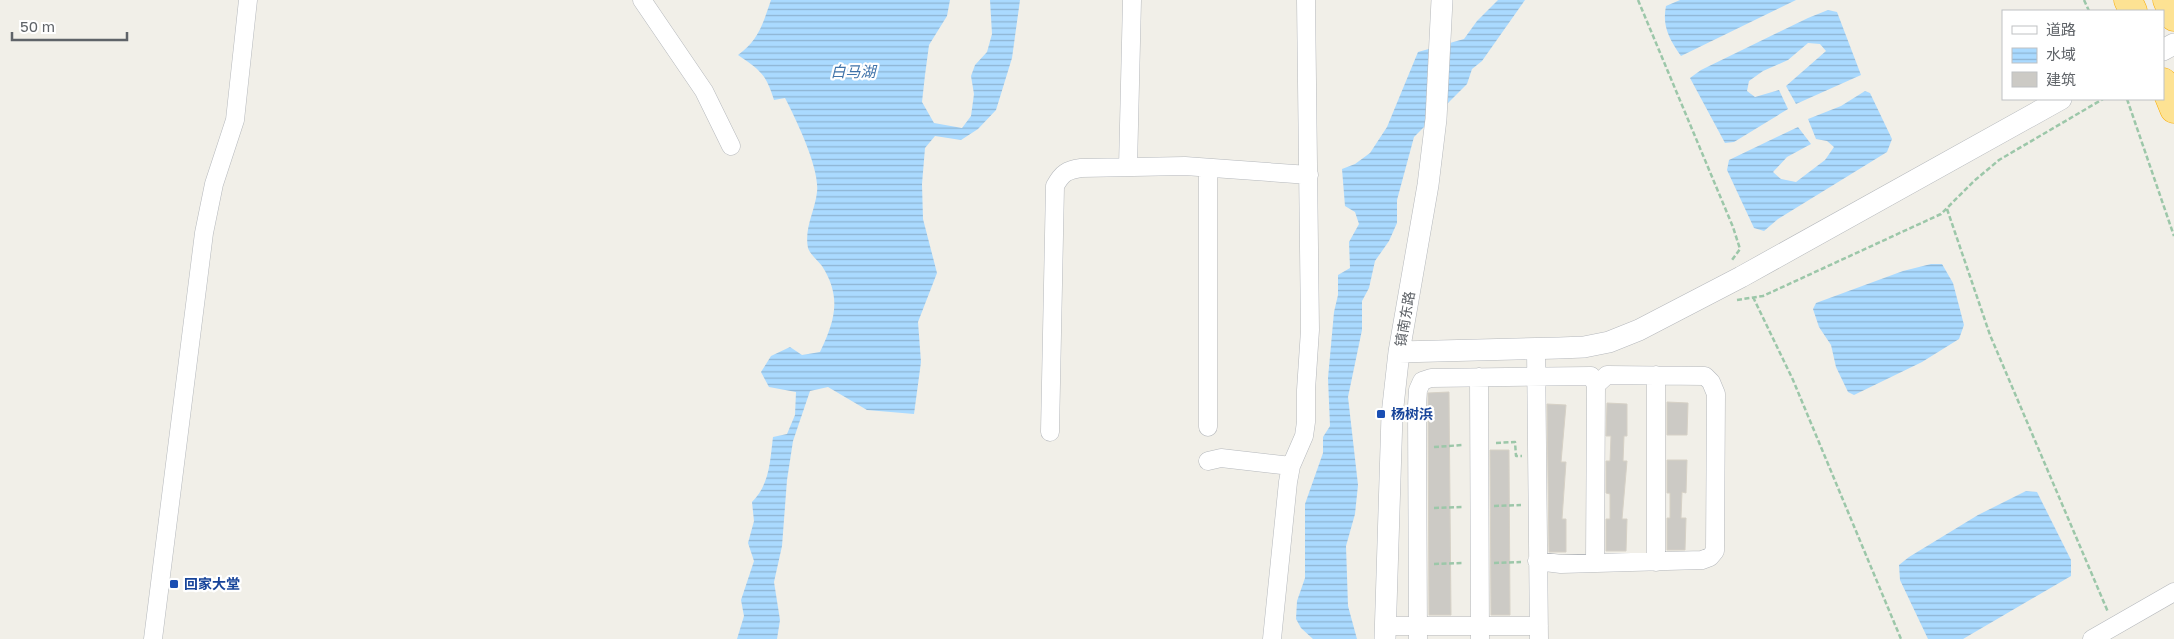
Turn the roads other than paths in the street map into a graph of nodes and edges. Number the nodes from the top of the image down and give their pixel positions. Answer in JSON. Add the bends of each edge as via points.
{"nodes":[{"id":1,"x":248,"y":0,"type":"edge"},
{"id":2,"x":642,"y":0,"type":"edge"},
{"id":3,"x":1132,"y":0,"type":"edge"},
{"id":4,"x":1306,"y":0,"type":"edge"},
{"id":5,"x":1442,"y":0,"type":"edge"},
{"id":6,"x":2167,"y":0,"type":"edge"},
{"id":7,"x":2174,"y":17,"type":"edge"},
{"id":8,"x":2164,"y":84,"type":"edge"},
{"id":9,"x":2059,"y":100,"type":"edge"},
{"id":10,"x":2174,"y":109,"type":"edge"},
{"id":11,"x":731,"y":146,"type":"dead end"},
{"id":12,"x":1128,"y":167,"type":"junction"},
{"id":13,"x":1208,"y":168,"type":"junction"},
{"id":14,"x":1309,"y":175,"type":"junction"},
{"id":15,"x":1536,"y":349,"type":"junction"},
{"id":16,"x":1399,"y":352,"type":"junction"},
{"id":17,"x":1536,"y":376,"type":"junction"},
{"id":18,"x":1656,"y":376,"type":"junction"},
{"id":19,"x":1479,"y":377,"type":"junction"},
{"id":20,"x":1596,"y":385,"type":"junction"},
{"id":21,"x":1208,"y":427,"type":"dead end"},
{"id":22,"x":1050,"y":432,"type":"dead end"},
{"id":23,"x":1208,"y":461,"type":"dead end"},
{"id":24,"x":1291,"y":466,"type":"junction"},
{"id":25,"x":1537,"y":561,"type":"junction"},
{"id":26,"x":1656,"y":562,"type":"junction"},
{"id":27,"x":1595,"y":563,"type":"junction"},
{"id":28,"x":2174,"y":592,"type":"edge"},
{"id":29,"x":1385,"y":632,"type":"edge"},
{"id":30,"x":1480,"y":632,"type":"edge"},
{"id":31,"x":1539,"y":632,"type":"edge"},
{"id":32,"x":1418,"y":633,"type":"edge"},
{"id":33,"x":153,"y":639,"type":"edge"},
{"id":34,"x":1272,"y":639,"type":"edge"},
{"id":35,"x":2092,"y":639,"type":"edge"}],
"edges":[{"from":1,"to":33,"type":"street","via":[[235,120],[214,184],[204,233]]},
{"from":2,"to":11,"type":"street","via":[[704,90]]},
{"from":3,"to":12,"type":"street"},
{"from":4,"to":14,"type":"street"},
{"from":5,"to":16,"type":"street","name":"镇南东路","via":[[1436,119],[1428,185]]},
{"from":6,"to":7,"type":"highway"},
{"from":8,"to":10,"type":"highway"},
{"from":9,"to":15,"type":"street","via":[[1640,330],[1584,347]]},
{"from":12,"to":13,"type":"street"},
{"from":12,"to":22,"type":"street","via":[[1067,170],[1055,186]]},
{"from":13,"to":14,"type":"street"},
{"from":13,"to":21,"type":"street"},
{"from":14,"to":24,"type":"street","via":[[1310,330],[1306,422],[1304,436]]},
{"from":15,"to":16,"type":"street"},
{"from":15,"to":17,"type":"street"},
{"from":16,"to":29,"type":"street","name":"镇南东路","via":[[1392,415]]},
{"from":17,"to":19,"type":"street"},
{"from":17,"to":20,"type":"street","via":[[1592,376]]},
{"from":17,"to":25,"type":"street"},
{"from":18,"to":20,"type":"street","via":[[1607,375]]},
{"from":18,"to":26,"type":"street"},
{"from":18,"to":26,"type":"street","via":[[1705,376],[1711,382],[1716,394],[1717,477],[1715,550],[1710,557]]},
{"from":19,"to":30,"type":"street"},
{"from":19,"to":32,"type":"street","via":[[1431,378],[1422,381],[1418,390]]},
{"from":20,"to":27,"type":"street"},
{"from":23,"to":24,"type":"street","via":[[1221,458]]},
{"from":24,"to":34,"type":"street"},
{"from":25,"to":27,"type":"street"},
{"from":25,"to":31,"type":"street"},
{"from":26,"to":27,"type":"street"},
{"from":28,"to":35,"type":"street"},
{"from":29,"to":32,"type":"street"},
{"from":30,"to":31,"type":"street"},
{"from":30,"to":32,"type":"street"}]}
